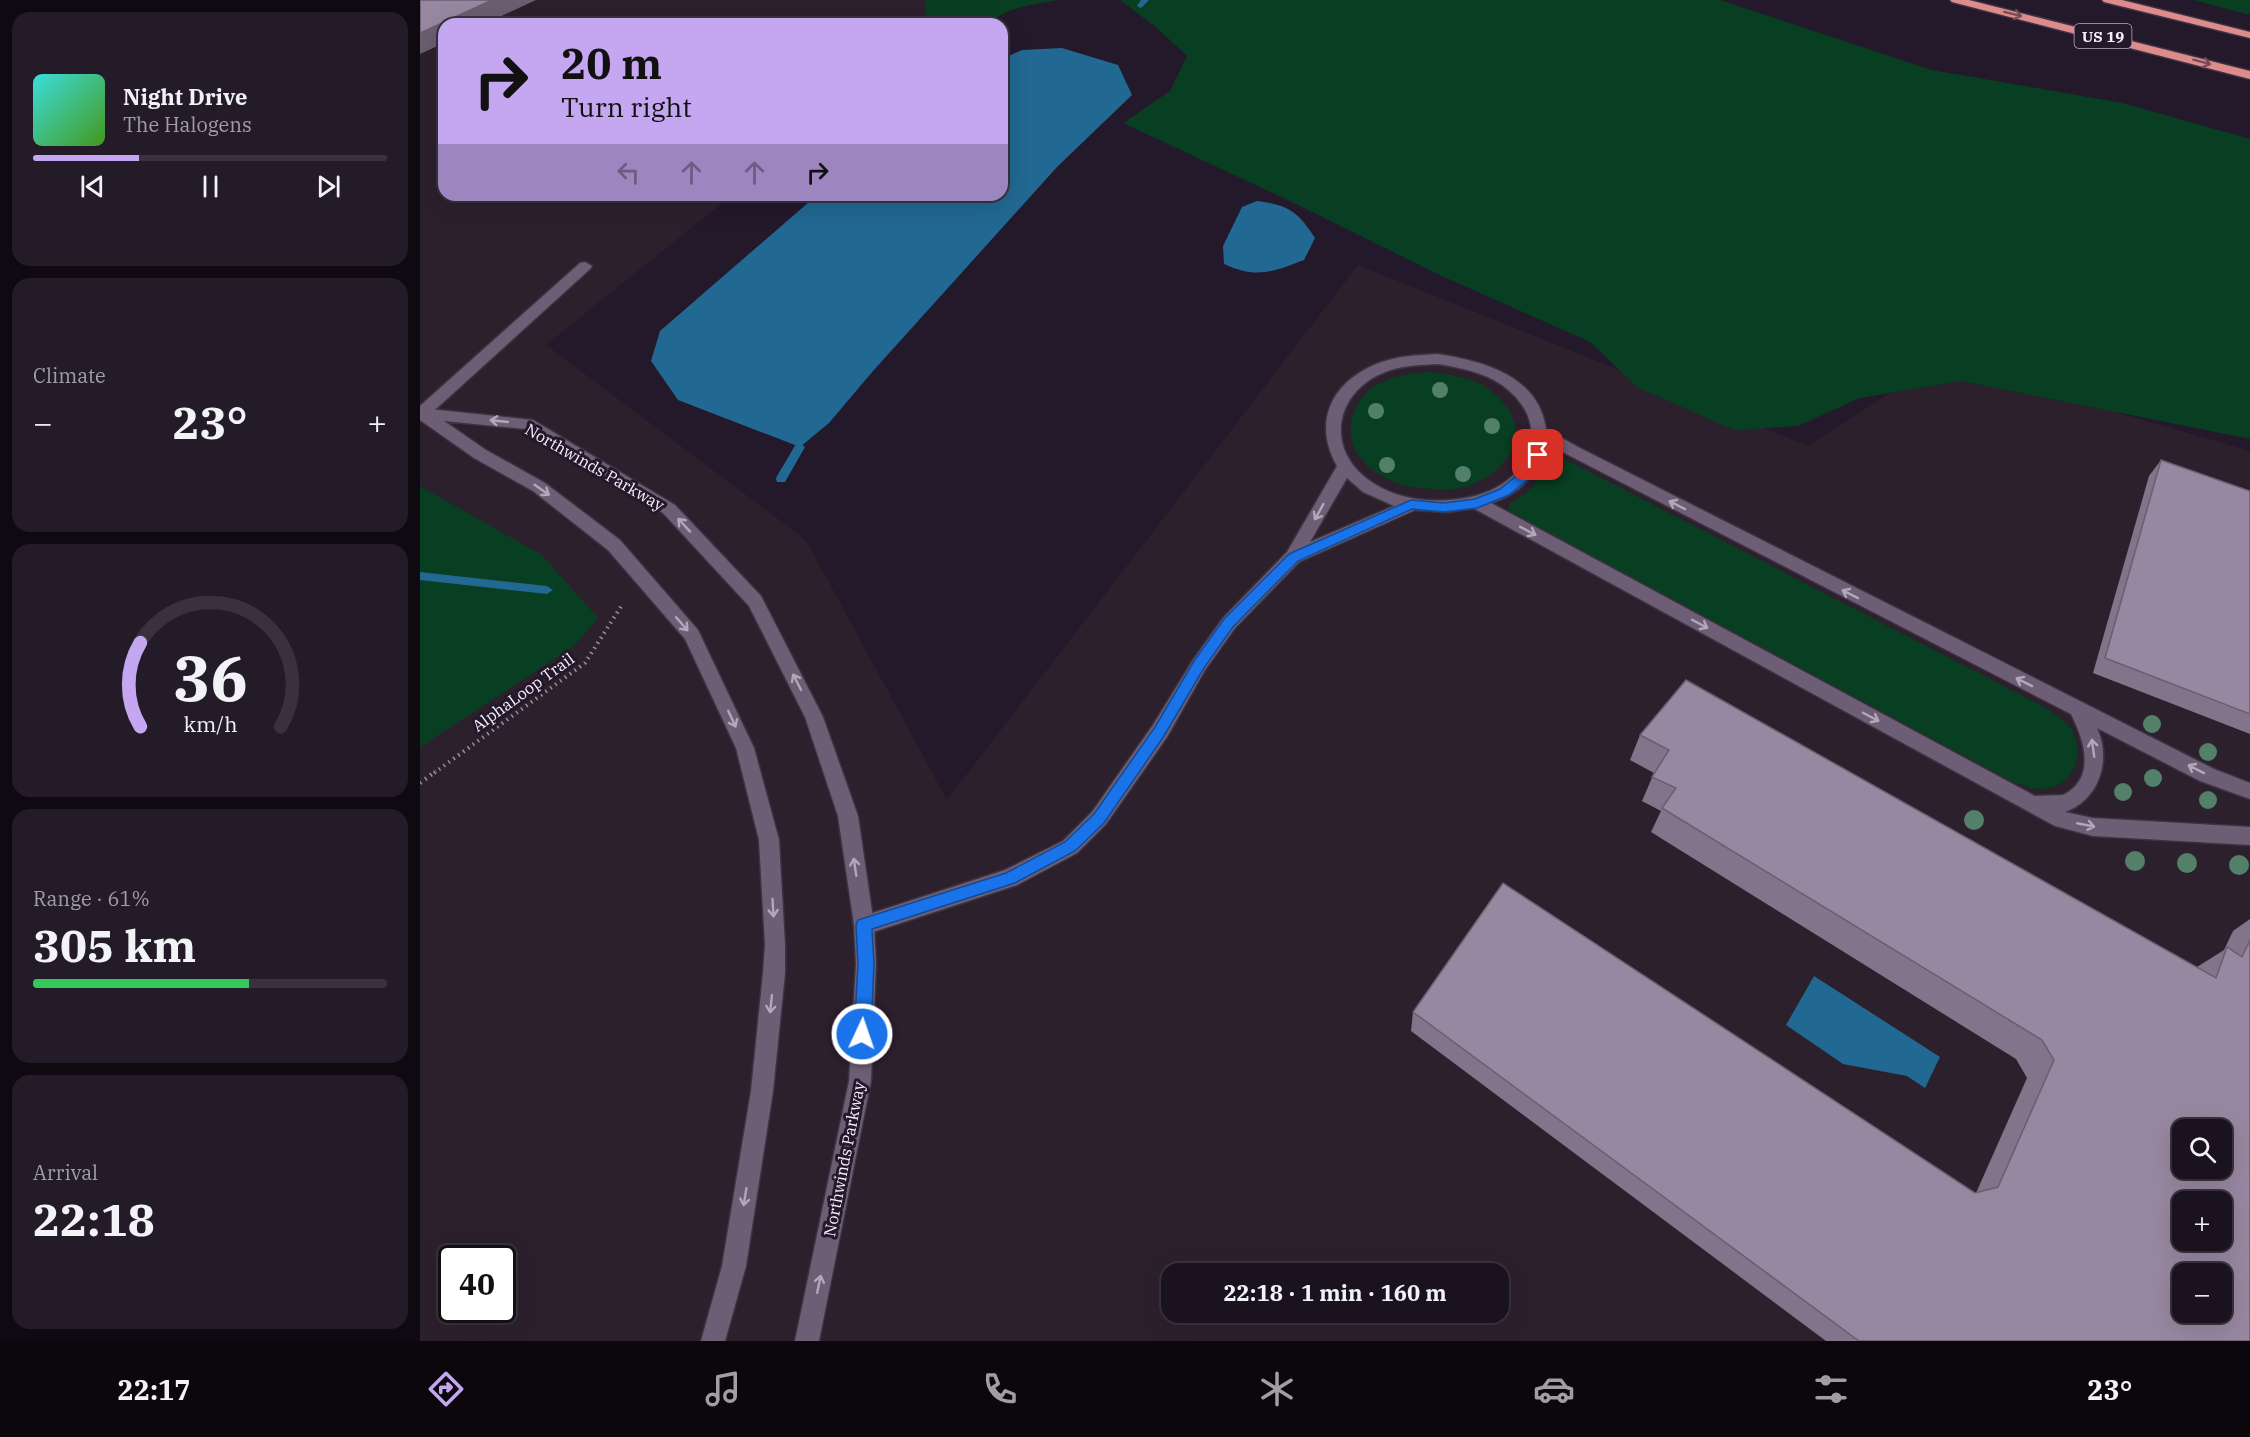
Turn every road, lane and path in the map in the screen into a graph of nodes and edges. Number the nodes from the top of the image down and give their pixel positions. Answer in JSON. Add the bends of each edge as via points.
{"nodes":[{"id":1,"x":1956,"y":0,"type":"edge"},
{"id":2,"x":2108,"y":0,"type":"edge"},
{"id":3,"x":2250,"y":35,"type":"edge"},
{"id":4,"x":2250,"y":75,"type":"edge"},
{"id":5,"x":585,"y":266,"type":"dead end"},
{"id":6,"x":421,"y":413,"type":"edge"},
{"id":7,"x":1541,"y":433,"type":"junction"},
{"id":8,"x":1345,"y":467,"type":"junction"},
{"id":9,"x":1477,"y":503,"type":"junction"},
{"id":10,"x":1411,"y":505,"type":"junction"},
{"id":11,"x":1293,"y":557,"type":"junction"},
{"id":12,"x":622,"y":605,"type":"dead end"},
{"id":13,"x":2077,"y":708,"type":"junction"},
{"id":14,"x":420,"y":783,"type":"edge"},
{"id":15,"x":2250,"y":791,"type":"edge"},
{"id":16,"x":2033,"y":804,"type":"junction"},
{"id":17,"x":2250,"y":837,"type":"edge"},
{"id":18,"x":864,"y":925,"type":"junction"},
{"id":19,"x":713,"y":1341,"type":"edge"},
{"id":20,"x":807,"y":1341,"type":"edge"}],
"edges":[{"from":1,"to":4,"type":"highway","number":"US 19","one_way":true},
{"from":2,"to":3,"type":"highway","number":"US 19"},
{"from":5,"to":6,"type":"street"},
{"from":18,"to":6,"type":"street","name":"Northwinds Parkway","one_way":true,"via":[[848,816],[814,717],[755,601],[669,509],[528,424]]},
{"from":6,"to":19,"type":"street","one_way":true,"via":[[480,454],[538,487],[614,545],[692,635],[745,748],[769,840],[774,973],[762,1091],[734,1266]]},
{"from":7,"to":8,"type":"street","via":[[1534,411],[1519,390],[1496,374],[1468,363],[1407,360],[1379,368],[1356,382],[1339,401],[1331,422],[1333,445]]},
{"from":7,"to":9,"type":"street","via":[[1538,455],[1526,475],[1504,492]]},
{"from":13,"to":7,"type":"street","one_way":true},
{"from":8,"to":10,"type":"street","via":[[1363,484]]},
{"from":8,"to":11,"type":"street","one_way":true},
{"from":9,"to":10,"type":"street","via":[[1444,508]]},
{"from":9,"to":16,"type":"street","one_way":true},
{"from":10,"to":11,"type":"street"},
{"from":11,"to":18,"type":"street","via":[[1229,623],[1099,818],[1070,847],[1010,878]]},
{"from":12,"to":14,"type":"path","name":"AlphaLoop Trail","via":[[585,663]]},
{"from":15,"to":13,"type":"street","one_way":true,"via":[[2207,775]]},
{"from":16,"to":13,"type":"street","one_way":true,"via":[[2064,804],[2078,798],[2090,778],[2095,760],[2093,740]]},
{"from":16,"to":17,"type":"street","one_way":true,"via":[[2062,820],[2093,827]]},
{"from":20,"to":18,"type":"street","name":"Northwinds Parkway","one_way":true,"via":[[860,1081]]}]}
